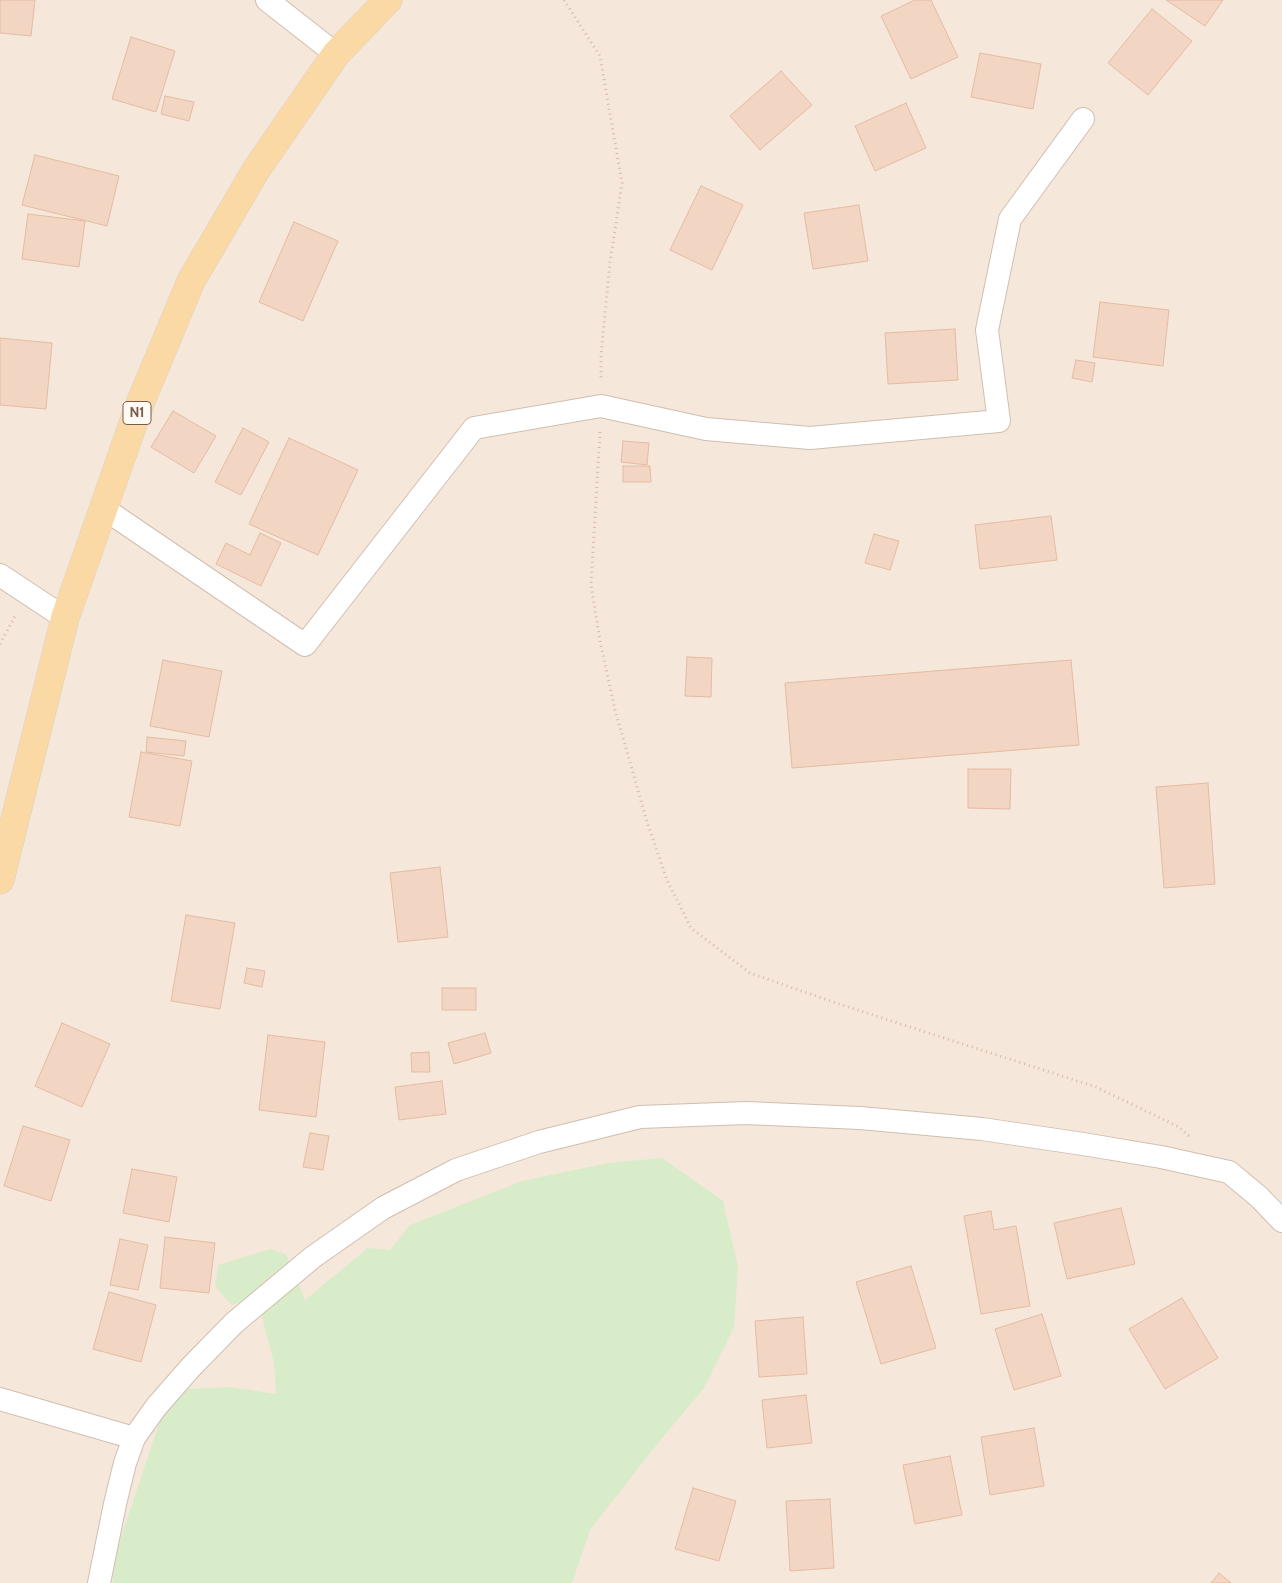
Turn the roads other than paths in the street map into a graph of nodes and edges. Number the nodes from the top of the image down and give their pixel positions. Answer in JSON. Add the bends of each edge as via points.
{"nodes":[{"id":1,"x":267,"y":0,"type":"edge"},
{"id":2,"x":388,"y":0,"type":"edge"},
{"id":3,"x":336,"y":54,"type":"junction"},
{"id":4,"x":1083,"y":119,"type":"dead end"},
{"id":5,"x":103,"y":508,"type":"junction"},
{"id":6,"x":0,"y":575,"type":"edge"},
{"id":7,"x":65,"y":618,"type":"junction"},
{"id":8,"x":0,"y":880,"type":"edge"},
{"id":9,"x":1282,"y":1221,"type":"edge"},
{"id":10,"x":0,"y":1399,"type":"edge"},
{"id":11,"x":134,"y":1438,"type":"junction"},
{"id":12,"x":99,"y":1583,"type":"edge"}],
"edges":[{"from":1,"to":3,"type":"street"},
{"from":2,"to":3,"type":"main road","number":"N1"},
{"from":3,"to":5,"type":"main road","number":"N1","via":[[256,170],[191,281]]},
{"from":4,"to":5,"type":"street","via":[[1010,218],[987,330],[999,421],[810,438],[706,429],[601,406],[474,428],[306,645]]},
{"from":5,"to":7,"type":"main road","number":"N1"},
{"from":6,"to":7,"type":"street"},
{"from":7,"to":8,"type":"main road","number":"N1"},
{"from":9,"to":11,"type":"street","via":[[1229,1172],[1083,1144],[860,1118],[746,1113],[640,1117],[539,1142],[456,1170],[383,1208],[313,1257],[234,1323],[156,1407]]},
{"from":10,"to":11,"type":"street"},
{"from":11,"to":12,"type":"street","via":[[115,1504]]}]}
